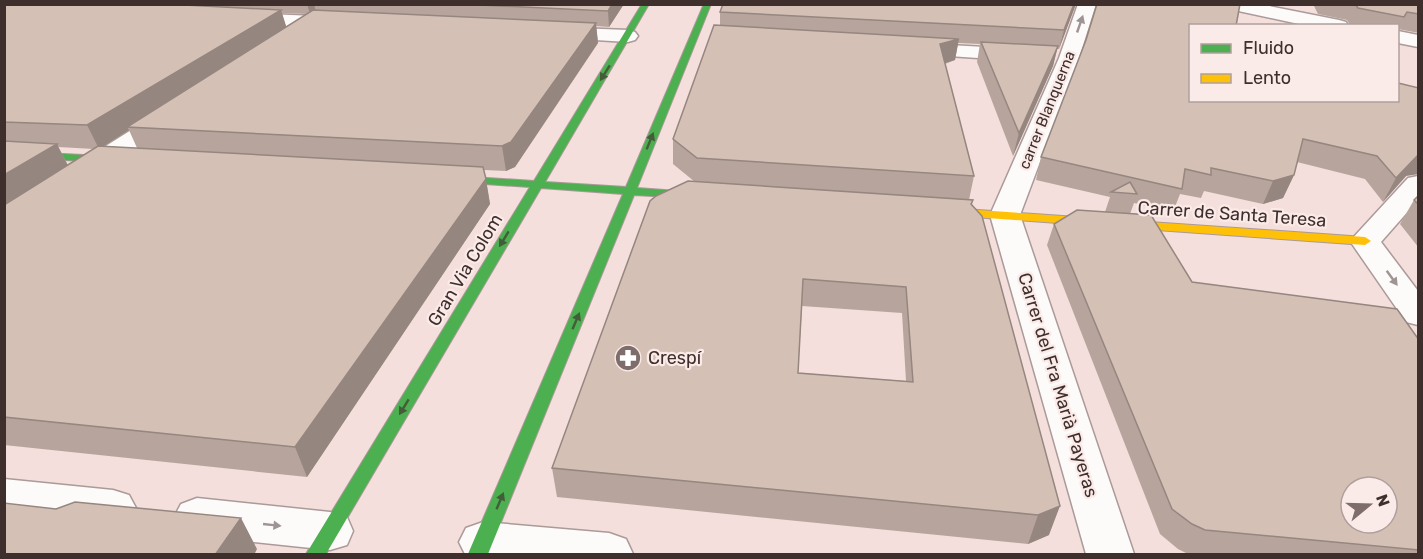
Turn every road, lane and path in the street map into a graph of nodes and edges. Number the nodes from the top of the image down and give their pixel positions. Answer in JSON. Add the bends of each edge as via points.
{"nodes":[{"id":1,"x":340,"y":4,"type":"edge"},
{"id":2,"x":646,"y":4,"type":"edge"},
{"id":3,"x":708,"y":4,"type":"edge"},
{"id":4,"x":1087,"y":4,"type":"edge"},
{"id":5,"x":1229,"y":4,"type":"edge"},
{"id":6,"x":1298,"y":11,"type":"edge"},
{"id":7,"x":222,"y":18,"type":"edge"},
{"id":8,"x":314,"y":22,"type":"junction"},
{"id":9,"x":360,"y":24,"type":"edge"},
{"id":10,"x":1334,"y":24,"type":"edge"},
{"id":11,"x":535,"y":32,"type":"edge"},
{"id":12,"x":628,"y":36,"type":"junction"},
{"id":13,"x":693,"y":37,"type":"junction"},
{"id":14,"x":1399,"y":37,"type":"edge"},
{"id":15,"x":716,"y":39,"type":"edge"},
{"id":16,"x":1419,"y":41,"type":"edge"},
{"id":17,"x":284,"y":42,"type":"edge"},
{"id":18,"x":892,"y":48,"type":"edge"},
{"id":19,"x":1069,"y":58,"type":"junction"},
{"id":20,"x":194,"y":100,"type":"edge"},
{"id":21,"x":4,"y":154,"type":"edge"},
{"id":22,"x":104,"y":159,"type":"junction"},
{"id":23,"x":139,"y":161,"type":"edge"},
{"id":24,"x":432,"y":178,"type":"edge"},
{"id":25,"x":537,"y":184,"type":"junction"},
{"id":26,"x":1419,"y":184,"type":"edge"},
{"id":27,"x":64,"y":185,"type":"edge"},
{"id":28,"x":630,"y":191,"type":"junction"},
{"id":29,"x":724,"y":197,"type":"edge"},
{"id":30,"x":923,"y":210,"type":"edge"},
{"id":31,"x":1005,"y":215,"type":"junction"},
{"id":32,"x":1365,"y":241,"type":"junction"},
{"id":33,"x":1419,"y":314,"type":"edge"},
{"id":34,"x":4,"y":497,"type":"edge"},
{"id":35,"x":323,"y":543,"type":"edge"},
{"id":36,"x":480,"y":548,"type":"edge"},
{"id":37,"x":609,"y":555,"type":"edge"},
{"id":38,"x":1110,"y":555,"type":"edge"}],
"edges":[{"from":1,"to":8,"type":"street"},
{"from":2,"to":12,"type":"main road","name":"Gran Via Colom"},
{"from":3,"to":13,"type":"main road"},
{"from":19,"to":4,"type":"street","name":"carrer Blanquerna","one_way":true},
{"from":5,"to":6,"type":"street"},
{"from":6,"to":10,"type":"street"},
{"from":7,"to":8,"type":"street"},
{"from":8,"to":9,"type":"street"},
{"from":8,"to":17,"type":"street"},
{"from":11,"to":12,"type":"street"},
{"from":12,"to":25,"type":"main road","name":"Gran Via Colom","one_way":true},
{"from":13,"to":15,"type":"street"},
{"from":28,"to":13,"type":"main road","one_way":true},
{"from":14,"to":16,"type":"street"},
{"from":18,"to":19,"type":"street"},
{"from":19,"to":31,"type":"street","name":"carrer Blanquerna"},
{"from":20,"to":22,"type":"street"},
{"from":21,"to":22,"type":"main road"},
{"from":22,"to":23,"type":"main road"},
{"from":22,"to":27,"type":"street"},
{"from":24,"to":25,"type":"main road"},
{"from":25,"to":28,"type":"main road"},
{"from":25,"to":35,"type":"main road","name":"Gran Via Colom","one_way":true},
{"from":26,"to":32,"type":"street"},
{"from":28,"to":29,"type":"main road"},
{"from":36,"to":28,"type":"main road","one_way":true},
{"from":30,"to":31,"type":"main road","name":"Carrer de Santa Teresa"},
{"from":31,"to":32,"type":"main road","name":"Carrer de Santa Teresa"},
{"from":31,"to":38,"type":"street","name":"Carrer del Fra Marià Payeras"},
{"from":32,"to":33,"type":"street","one_way":true},
{"from":34,"to":35,"type":"street","one_way":true},
{"from":36,"to":37,"type":"street"}]}
